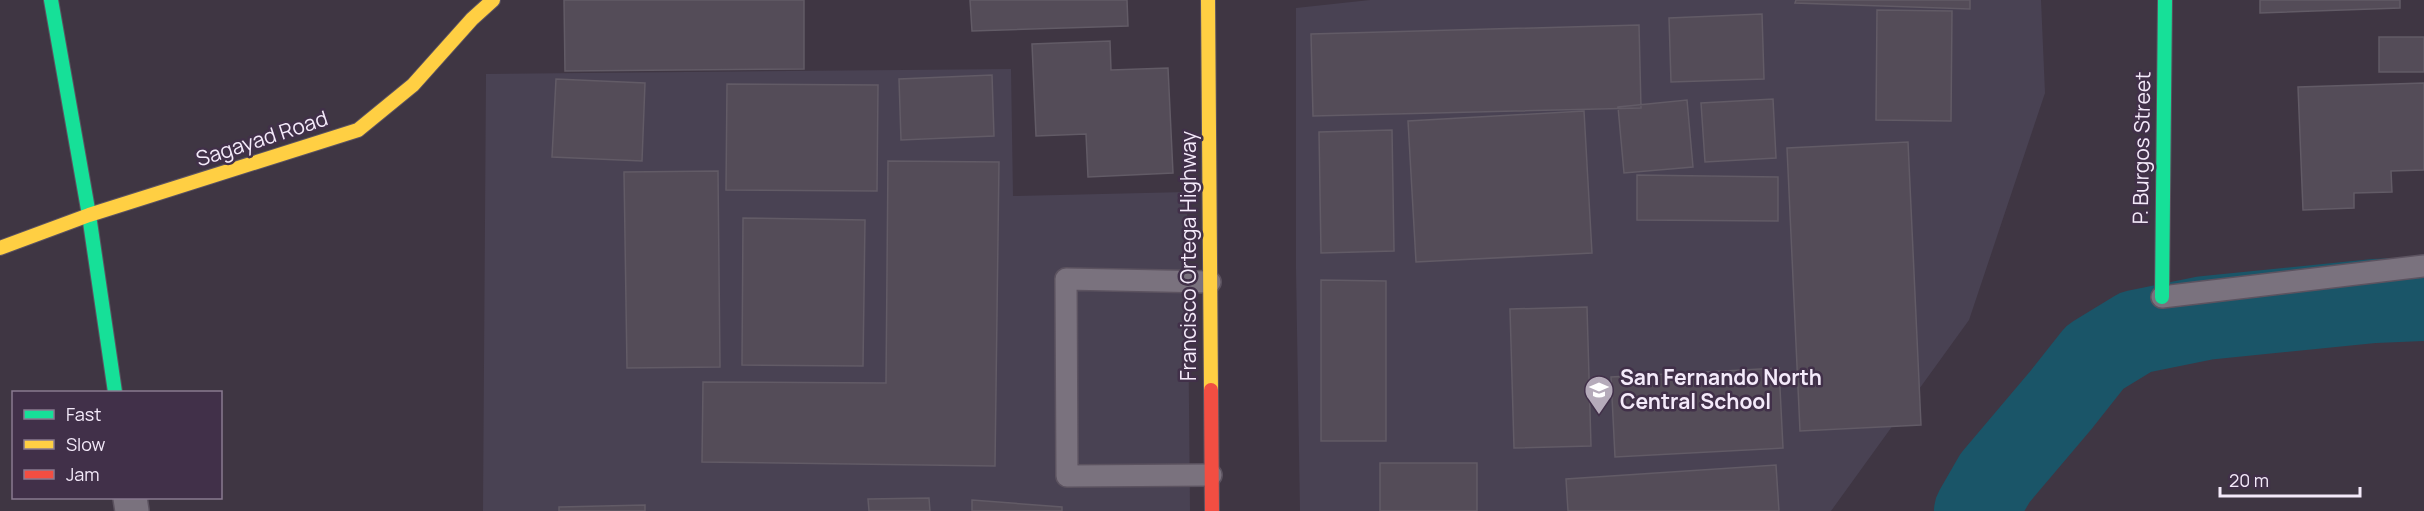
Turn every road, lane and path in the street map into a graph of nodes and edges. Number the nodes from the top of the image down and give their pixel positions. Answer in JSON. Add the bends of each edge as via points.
{"nodes":[{"id":1,"x":51,"y":0,"type":"edge"},
{"id":2,"x":493,"y":0,"type":"edge"},
{"id":3,"x":1208,"y":0,"type":"edge"},
{"id":4,"x":2165,"y":0,"type":"edge"},
{"id":5,"x":89,"y":215,"type":"junction"},
{"id":6,"x":0,"y":248,"type":"edge"},
{"id":7,"x":2424,"y":266,"type":"edge"},
{"id":8,"x":1210,"y":282,"type":"junction"},
{"id":9,"x":2162,"y":297,"type":"joint"},
{"id":10,"x":115,"y":391,"type":"edge"},
{"id":11,"x":1211,"y":475,"type":"junction"},
{"id":12,"x":1212,"y":511,"type":"edge"}],
"edges":[{"from":1,"to":5,"type":"street"},
{"from":2,"to":5,"type":"street","name":"Sagayad Road","via":[[413,85],[358,130]]},
{"from":3,"to":8,"type":"street","name":"Francisco Ortega Highway"},
{"from":4,"to":9,"type":"street","name":"P. Burgos Street"},
{"from":5,"to":6,"type":"street","name":"Sagayad Road"},
{"from":5,"to":10,"type":"street"},
{"from":7,"to":9,"type":"lane"},
{"from":8,"to":11,"type":"street","name":"Francisco Ortega Highway"},
{"from":8,"to":11,"type":"lane","via":[[1066,279],[1066,406],[1067,476]]},
{"from":11,"to":12,"type":"street","name":"Francisco Ortega Highway"}]}
